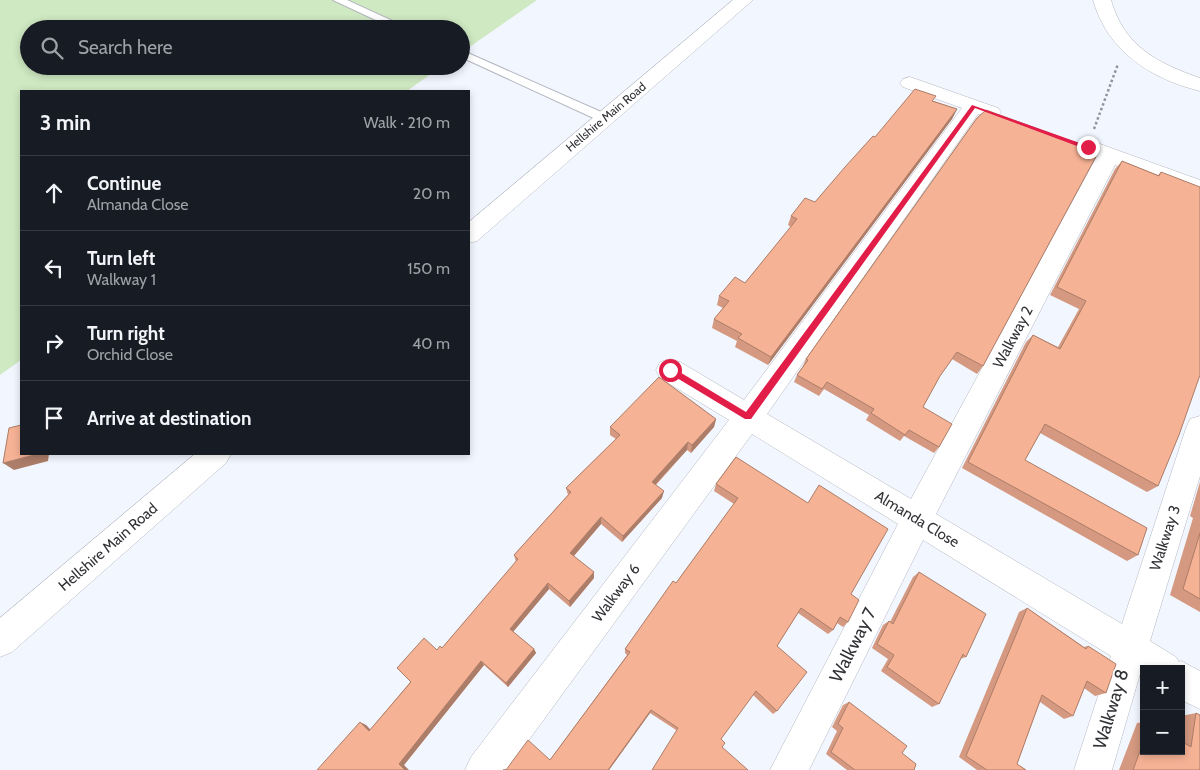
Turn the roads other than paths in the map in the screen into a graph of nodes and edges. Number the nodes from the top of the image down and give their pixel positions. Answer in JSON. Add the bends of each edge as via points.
{"nodes":[{"id":1,"x":338,"y":0,"type":"edge"},
{"id":2,"x":744,"y":0,"type":"edge"},
{"id":3,"x":1102,"y":0,"type":"edge"},
{"id":4,"x":384,"y":20,"type":"edge"},
{"id":5,"x":470,"y":57,"type":"edge"},
{"id":6,"x":910,"y":82,"type":"dead end"},
{"id":7,"x":1200,"y":85,"type":"edge"},
{"id":8,"x":974,"y":106,"type":"junction"},
{"id":9,"x":604,"y":118,"type":"junction"},
{"id":10,"x":1009,"y":119,"type":"edge"},
{"id":11,"x":1200,"y":188,"type":"edge"},
{"id":12,"x":470,"y":234,"type":"edge"},
{"id":13,"x":670,"y":370,"type":"dead end"},
{"id":14,"x":748,"y":417,"type":"junction"},
{"id":15,"x":1200,"y":428,"type":"edge"},
{"id":16,"x":215,"y":455,"type":"edge"},
{"id":17,"x":917,"y":519,"type":"junction"},
{"id":18,"x":0,"y":640,"type":"edge"},
{"id":19,"x":1130,"y":648,"type":"junction"},
{"id":20,"x":1158,"y":665,"type":"edge"},
{"id":21,"x":1185,"y":682,"type":"edge"},
{"id":22,"x":1200,"y":691,"type":"edge"},
{"id":23,"x":484,"y":770,"type":"edge"},
{"id":24,"x":789,"y":770,"type":"edge"},
{"id":25,"x":1092,"y":770,"type":"edge"}],
"edges":[{"from":1,"to":4,"type":"lane"},
{"from":2,"to":9,"type":"street","name":"Hellshire Main Road"},
{"from":3,"to":7,"type":"street","via":[[1109,22],[1126,45],[1159,68]]},
{"from":5,"to":9,"type":"lane"},
{"from":6,"to":8,"type":"street"},
{"from":8,"to":10,"type":"street"},
{"from":8,"to":14,"type":"street","name":"Walkway 6"},
{"from":9,"to":12,"type":"street","name":"Hellshire Main Road"},
{"from":11,"to":17,"type":"street","name":"Walkway 2","via":[[1089,148]]},
{"from":13,"to":14,"type":"street","name":"Almanda Close"},
{"from":14,"to":17,"type":"street","name":"Almanda Close"},
{"from":14,"to":23,"type":"street","name":"Walkway 6"},
{"from":15,"to":19,"type":"street","name":"Walkway 3"},
{"from":16,"to":18,"type":"street","name":"Hellshire Main Road"},
{"from":17,"to":19,"type":"street","name":"Almanda Close"},
{"from":17,"to":24,"type":"street","name":"Walkway 7"},
{"from":19,"to":20,"type":"street","name":"Almanda Close"},
{"from":19,"to":25,"type":"street","name":"Walkway 8"},
{"from":21,"to":22,"type":"street"}]}
